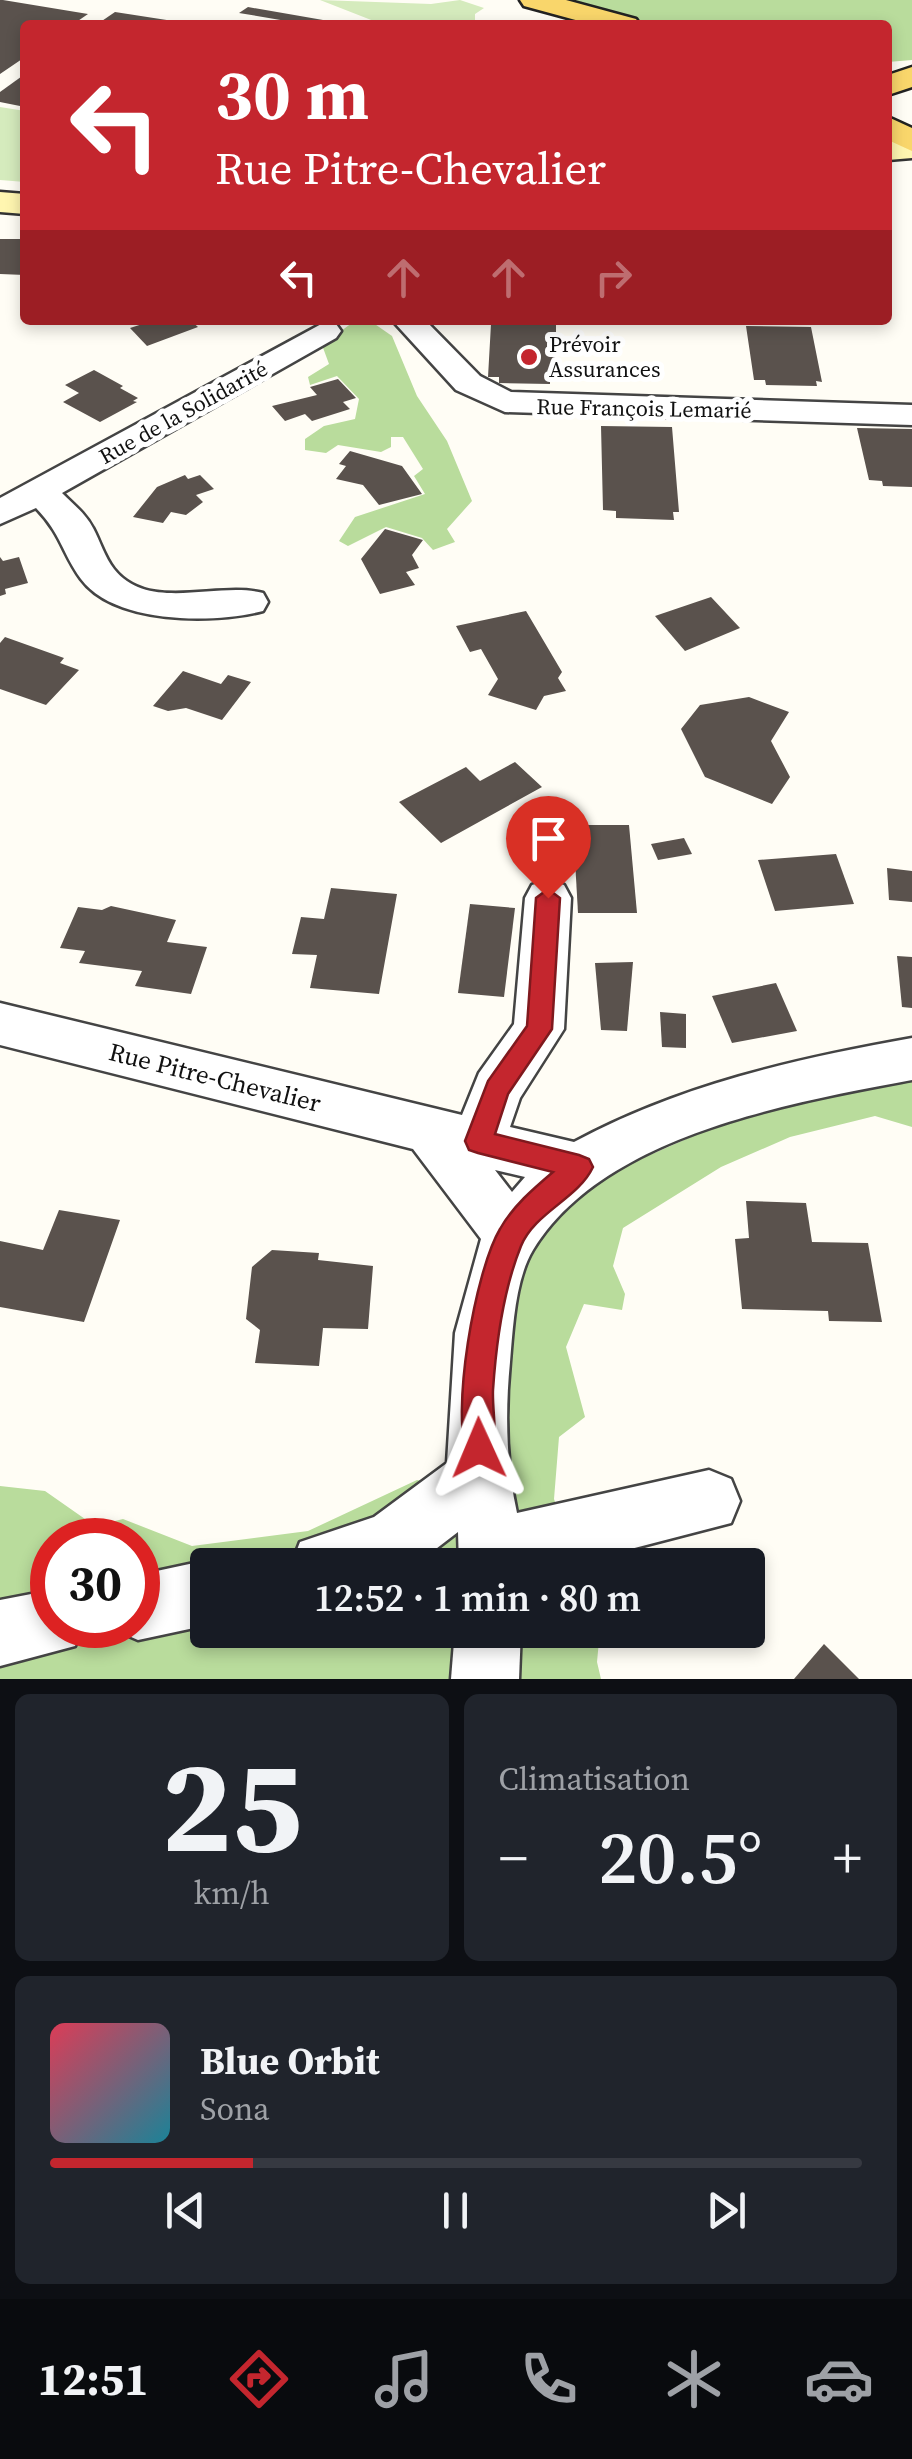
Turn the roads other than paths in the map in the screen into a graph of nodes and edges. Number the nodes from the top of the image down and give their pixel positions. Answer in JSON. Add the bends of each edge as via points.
{"nodes":[{"id":1,"x":534,"y":0,"type":"edge"},
{"id":2,"x":499,"y":1,"type":"edge"},
{"id":3,"x":568,"y":20,"type":"edge"},
{"id":4,"x":608,"y":20,"type":"edge"},
{"id":5,"x":413,"y":325,"type":"edge"},
{"id":6,"x":325,"y":331,"type":"dead end"},
{"id":7,"x":912,"y":415,"type":"edge"},
{"id":8,"x":41,"y":492,"type":"junction"},
{"id":9,"x":0,"y":513,"type":"edge"},
{"id":10,"x":250,"y":602,"type":"dead end"},
{"id":11,"x":548,"y":898,"type":"dead end"},
{"id":12,"x":0,"y":1024,"type":"edge"},
{"id":13,"x":912,"y":1058,"type":"edge"},
{"id":14,"x":454,"y":1136,"type":"junction"},
{"id":15,"x":579,"y":1167,"type":"junction"},
{"id":16,"x":510,"y":1238,"type":"junction"},
{"id":17,"x":480,"y":1477,"type":"junction"},
{"id":18,"x":709,"y":1501,"type":"dead end"},
{"id":19,"x":378,"y":1548,"type":"edge"},
{"id":20,"x":491,"y":1548,"type":"edge"},
{"id":21,"x":530,"y":1548,"type":"edge"},
{"id":22,"x":190,"y":1596,"type":"edge"},
{"id":23,"x":160,"y":1602,"type":"edge"},
{"id":24,"x":30,"y":1627,"type":"edge"},
{"id":25,"x":0,"y":1633,"type":"edge"},
{"id":26,"x":487,"y":1648,"type":"edge"},
{"id":27,"x":485,"y":1679,"type":"edge"}],
"edges":[{"from":1,"to":4,"type":"main road"},
{"from":2,"to":3,"type":"main road"},
{"from":5,"to":7,"type":"street","name":"Rue François Lemarié","via":[[468,383],[504,402]]},
{"from":6,"to":8,"type":"street","name":"Rue de la Solidarité"},
{"from":8,"to":9,"type":"street","name":"Rue de la Solidarité"},
{"from":8,"to":10,"type":"street","via":[[74,526],[96,574],[114,591],[169,606]]},
{"from":11,"to":14,"type":"street","via":[[539,1029]]},
{"from":12,"to":14,"type":"street","name":"Rue Pitre-Chevalier"},
{"from":13,"to":15,"type":"street","via":[[720,1102]]},
{"from":14,"to":15,"type":"street","name":"Rue Pitre-Chevalier"},
{"from":14,"to":16,"type":"street"},
{"from":15,"to":16,"type":"street","via":[[532,1207]]},
{"from":16,"to":17,"type":"street","via":[[478,1389]]},
{"from":17,"to":19,"type":"street"},
{"from":17,"to":20,"type":"street"},
{"from":18,"to":21,"type":"street"},
{"from":22,"to":23,"type":"street"},
{"from":24,"to":25,"type":"street"},
{"from":26,"to":27,"type":"street"}]}
